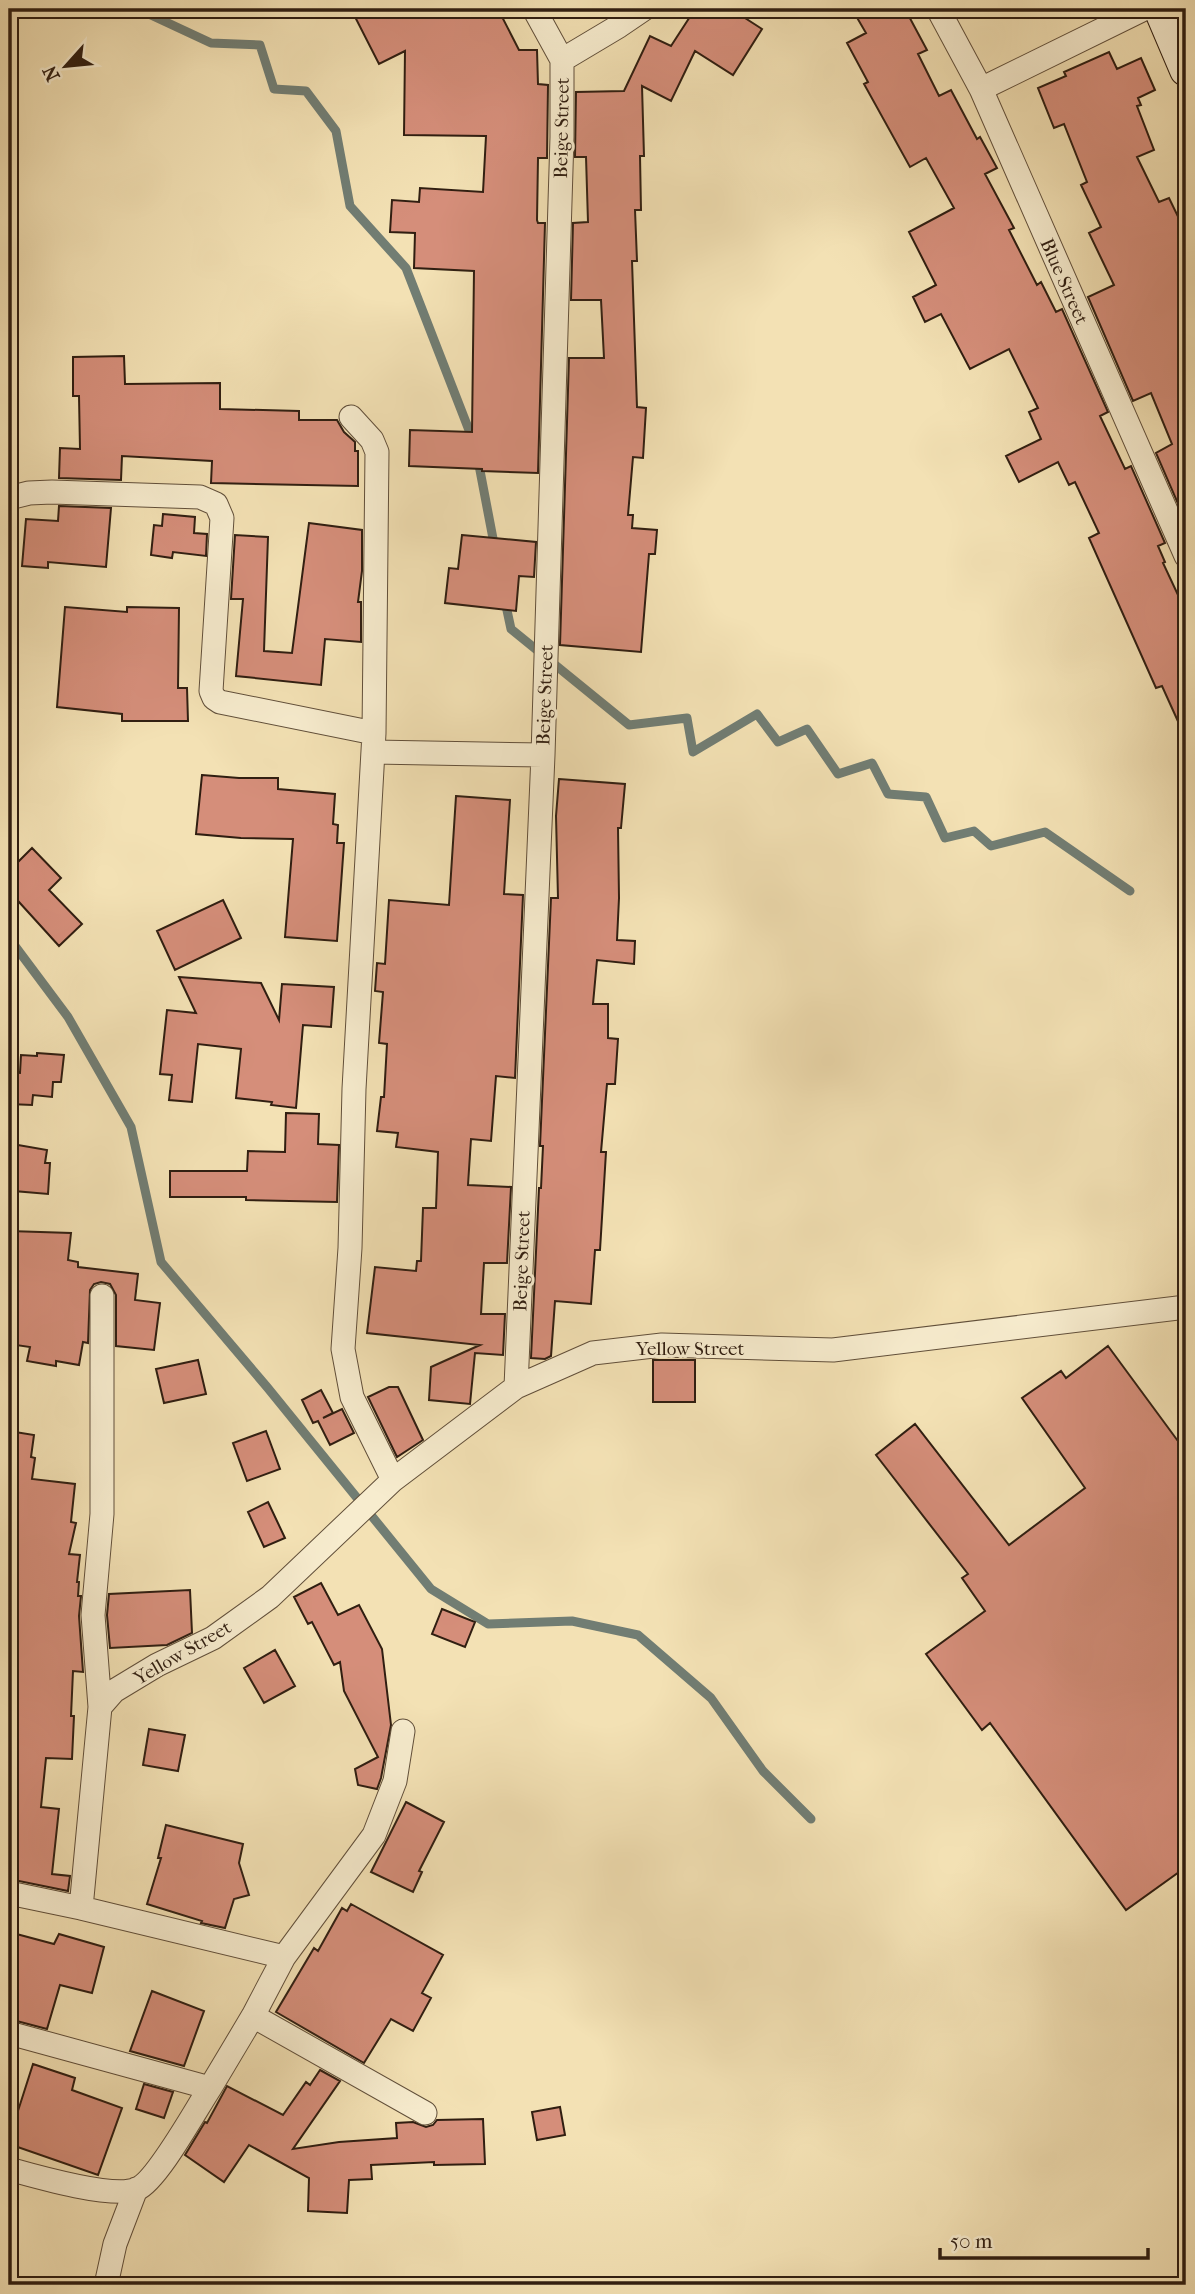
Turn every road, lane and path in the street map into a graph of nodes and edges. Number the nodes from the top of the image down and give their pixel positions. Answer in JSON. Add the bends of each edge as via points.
{"nodes":[{"id":1,"x":534,"y":9,"type":"edge"},
{"id":2,"x":644,"y":9,"type":"edge"},
{"id":3,"x":938,"y":9,"type":"edge"},
{"id":4,"x":1144,"y":9,"type":"edge"},
{"id":5,"x":1160,"y":9,"type":"edge"},
{"id":6,"x":562,"y":60,"type":"junction"},
{"id":7,"x":1186,"y":70,"type":"edge"},
{"id":8,"x":981,"y":89,"type":"junction"},
{"id":9,"x":351,"y":417,"type":"dead end"},
{"id":10,"x":9,"y":498,"type":"edge"},
{"id":11,"x":1186,"y":556,"type":"edge"},
{"id":12,"x":374,"y":743,"type":"junction"},
{"id":13,"x":542,"y":755,"type":"junction"},
{"id":14,"x":102,"y":1296,"type":"dead end"},
{"id":15,"x":1186,"y":1307,"type":"edge"},
{"id":16,"x":516,"y":1387,"type":"junction"},
{"id":17,"x":389,"y":1484,"type":"junction"},
{"id":18,"x":100,"y":1707,"type":"junction"},
{"id":19,"x":402,"y":1731,"type":"dead end"},
{"id":20,"x":9,"y":1893,"type":"edge"},
{"id":21,"x":81,"y":1908,"type":"junction"},
{"id":22,"x":284,"y":1957,"type":"junction"},
{"id":23,"x":253,"y":2016,"type":"junction"},
{"id":24,"x":9,"y":2033,"type":"edge"},
{"id":25,"x":210,"y":2088,"type":"junction"},
{"id":26,"x":425,"y":2113,"type":"dead end"},
{"id":27,"x":9,"y":2169,"type":"edge"},
{"id":28,"x":136,"y":2189,"type":"junction"},
{"id":29,"x":106,"y":2285,"type":"edge"}],
"edges":[{"from":1,"to":6,"type":"street","name":"Beige Street"},
{"from":2,"to":6,"type":"street"},
{"from":3,"to":8,"type":"street","name":"Blue Street"},
{"from":4,"to":8,"type":"street"},
{"from":5,"to":7,"type":"street"},
{"from":6,"to":13,"type":"street","name":"Beige Street"},
{"from":8,"to":11,"type":"street","name":"Blue Street"},
{"from":9,"to":12,"type":"street","via":[[377,452]]},
{"from":10,"to":12,"type":"street","via":[[52,492],[201,498],[216,504],[222,517],[214,698]]},
{"from":12,"to":13,"type":"street"},
{"from":12,"to":17,"type":"street","via":[[343,1349],[352,1397]]},
{"from":13,"to":16,"type":"street","name":"Beige Street"},
{"from":14,"to":18,"type":"street","via":[[102,1514],[93,1615]]},
{"from":15,"to":16,"type":"street","name":"Yellow Street","via":[[833,1350],[662,1345],[593,1353]]},
{"from":16,"to":17,"type":"street","name":"Yellow Street"},
{"from":17,"to":18,"type":"street","name":"Yellow Street","via":[[270,1597],[213,1638],[114,1691]]},
{"from":18,"to":21,"type":"street"},
{"from":19,"to":22,"type":"street","via":[[395,1781],[374,1835]]},
{"from":20,"to":21,"type":"street"},
{"from":21,"to":22,"type":"street"},
{"from":22,"to":23,"type":"street"},
{"from":23,"to":25,"type":"street"},
{"from":23,"to":26,"type":"street"},
{"from":24,"to":25,"type":"street"},
{"from":25,"to":28,"type":"street","via":[[152,2176]]},
{"from":27,"to":28,"type":"street","via":[[57,2183],[116,2192]]},
{"from":28,"to":29,"type":"street","via":[[115,2244]]}]}
